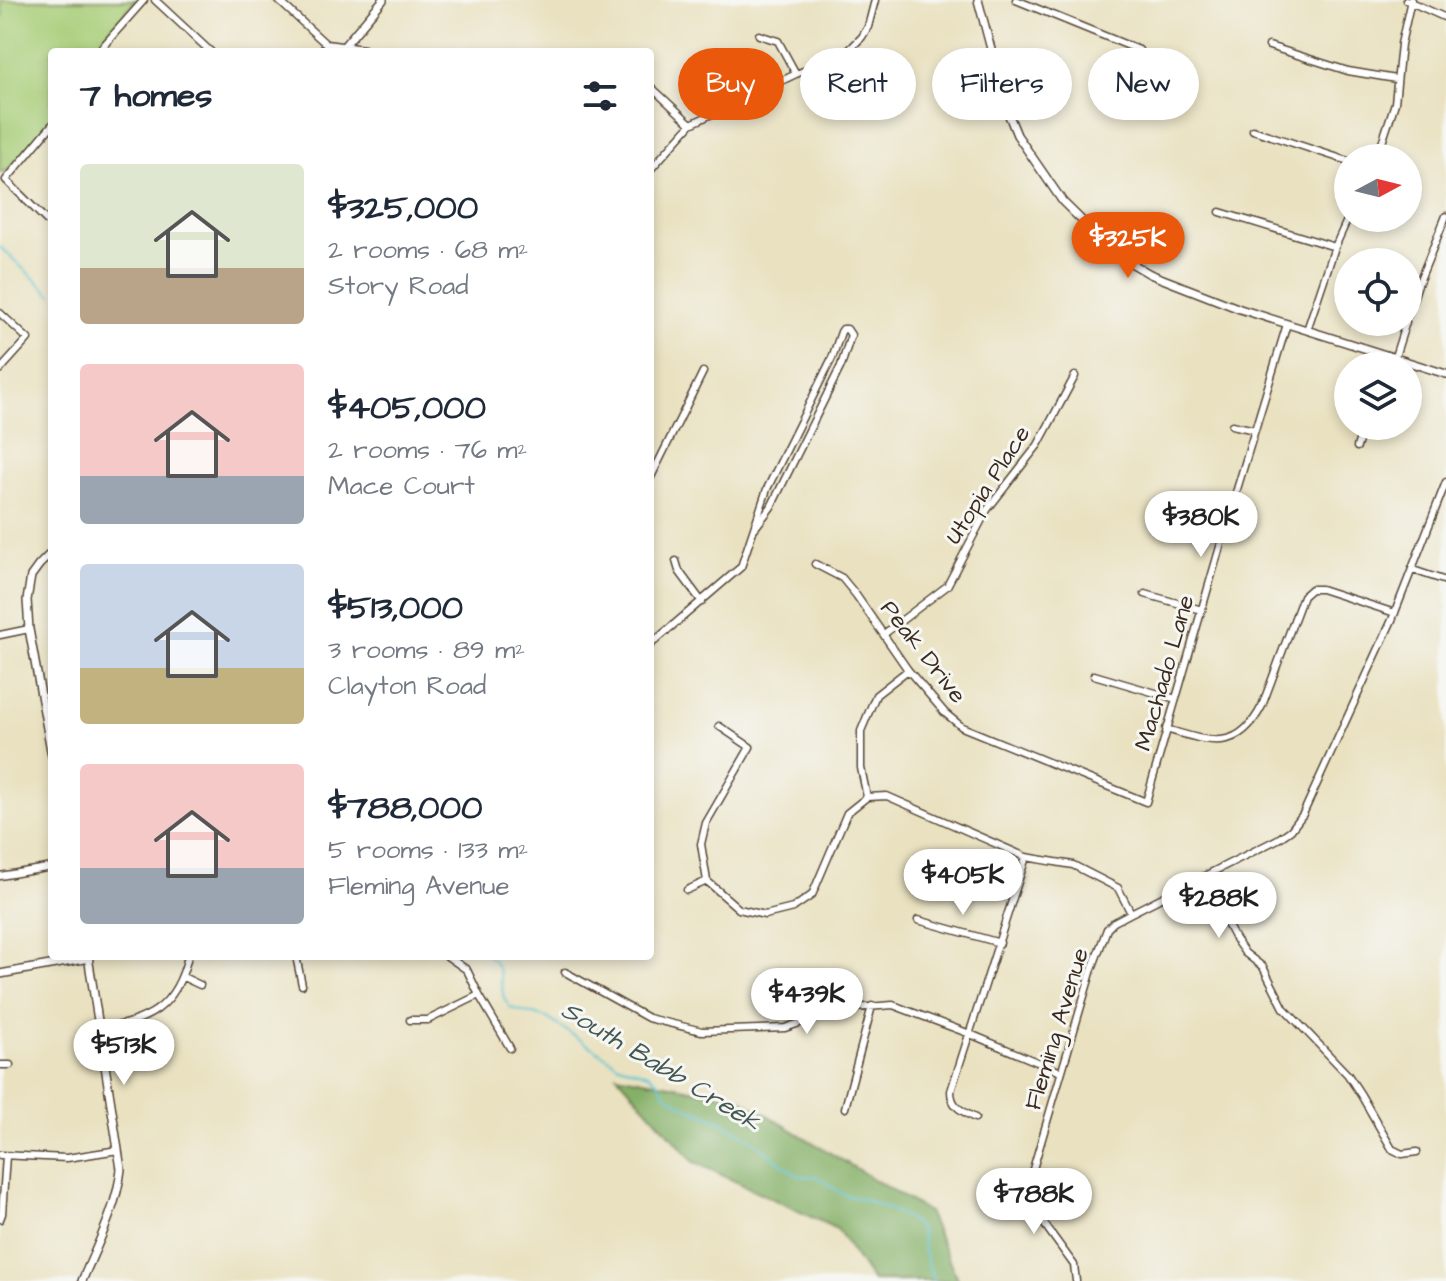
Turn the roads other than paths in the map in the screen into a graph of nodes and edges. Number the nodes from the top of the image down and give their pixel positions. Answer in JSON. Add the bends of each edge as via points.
{"nodes":[{"id":1,"x":144,"y":0,"type":"edge"},
{"id":2,"x":155,"y":0,"type":"edge"},
{"id":3,"x":278,"y":0,"type":"edge"},
{"id":4,"x":383,"y":0,"type":"edge"},
{"id":5,"x":875,"y":0,"type":"edge"},
{"id":6,"x":978,"y":0,"type":"edge"},
{"id":7,"x":1016,"y":0,"type":"edge"},
{"id":8,"x":1409,"y":1,"type":"edge"},
{"id":9,"x":1446,"y":18,"type":"edge"},
{"id":10,"x":759,"y":35,"type":"dead end"},
{"id":11,"x":1269,"y":46,"type":"dead end"},
{"id":12,"x":102,"y":48,"type":"edge"},
{"id":13,"x":207,"y":48,"type":"edge"},
{"id":14,"x":339,"y":48,"type":"edge"},
{"id":15,"x":343,"y":48,"type":"edge"},
{"id":16,"x":1134,"y":48,"type":"edge"},
{"id":17,"x":796,"y":74,"type":"junction"},
{"id":18,"x":1396,"y":79,"type":"junction"},
{"id":19,"x":654,"y":90,"type":"edge"},
{"id":20,"x":691,"y":124,"type":"junction"},
{"id":21,"x":48,"y":130,"type":"edge"},
{"id":22,"x":1253,"y":130,"type":"dead end"},
{"id":23,"x":1382,"y":144,"type":"edge"},
{"id":24,"x":1334,"y":156,"type":"edge"},
{"id":25,"x":654,"y":166,"type":"edge"},
{"id":26,"x":1220,"y":212,"type":"dead end"},
{"id":27,"x":1446,"y":216,"type":"edge"},
{"id":28,"x":48,"y":222,"type":"edge"},
{"id":29,"x":1342,"y":232,"type":"edge"},
{"id":30,"x":1335,"y":247,"type":"junction"},
{"id":31,"x":1422,"y":275,"type":"edge"},
{"id":32,"x":0,"y":313,"type":"edge"},
{"id":33,"x":1287,"y":324,"type":"junction"},
{"id":34,"x":1307,"y":330,"type":"junction"},
{"id":35,"x":1367,"y":352,"type":"edge"},
{"id":36,"x":1422,"y":368,"type":"edge"},
{"id":37,"x":0,"y":370,"type":"edge"},
{"id":38,"x":703,"y":372,"type":"dead end"},
{"id":39,"x":1446,"y":374,"type":"edge"},
{"id":40,"x":1075,"y":376,"type":"dead end"},
{"id":41,"x":1232,"y":425,"type":"dead end"},
{"id":42,"x":1255,"y":430,"type":"junction"},
{"id":43,"x":1359,"y":440,"type":"edge"},
{"id":44,"x":1357,"y":447,"type":"dead end"},
{"id":45,"x":654,"y":471,"type":"edge"},
{"id":46,"x":1446,"y":482,"type":"edge"},
{"id":47,"x":1189,"y":508,"type":"dead end"},
{"id":48,"x":1228,"y":519,"type":"junction"},
{"id":49,"x":755,"y":528,"type":"junction"},
{"id":50,"x":48,"y":556,"type":"edge"},
{"id":51,"x":676,"y":561,"type":"dead end"},
{"id":52,"x":815,"y":564,"type":"dead end"},
{"id":53,"x":1413,"y":570,"type":"junction"},
{"id":54,"x":1446,"y":581,"type":"edge"},
{"id":55,"x":1145,"y":594,"type":"dead end"},
{"id":56,"x":702,"y":602,"type":"junction"},
{"id":57,"x":1202,"y":610,"type":"junction"},
{"id":58,"x":1395,"y":613,"type":"junction"},
{"id":59,"x":29,"y":629,"type":"junction"},
{"id":60,"x":884,"y":634,"type":"junction"},
{"id":61,"x":0,"y":635,"type":"edge"},
{"id":62,"x":654,"y":642,"type":"edge"},
{"id":63,"x":908,"y":670,"type":"junction"},
{"id":64,"x":1094,"y":675,"type":"dead end"},
{"id":65,"x":1176,"y":699,"type":"junction"},
{"id":66,"x":719,"y":726,"type":"dead end"},
{"id":67,"x":1166,"y":729,"type":"junction"},
{"id":68,"x":48,"y":734,"type":"edge"},
{"id":69,"x":867,"y":797,"type":"junction"},
{"id":70,"x":1146,"y":802,"type":"joint"},
{"id":71,"x":1026,"y":857,"type":"junction"},
{"id":72,"x":48,"y":868,"type":"edge"},
{"id":73,"x":0,"y":876,"type":"edge"},
{"id":74,"x":1202,"y":877,"type":"junction"},
{"id":75,"x":707,"y":881,"type":"junction"},
{"id":76,"x":687,"y":890,"type":"dead end"},
{"id":77,"x":1131,"y":913,"type":"junction"},
{"id":78,"x":918,"y":920,"type":"dead end"},
{"id":79,"x":1000,"y":943,"type":"junction"},
{"id":80,"x":60,"y":960,"type":"edge"},
{"id":81,"x":75,"y":960,"type":"edge"},
{"id":82,"x":88,"y":960,"type":"edge"},
{"id":83,"x":187,"y":960,"type":"edge"},
{"id":84,"x":297,"y":960,"type":"edge"},
{"id":85,"x":453,"y":960,"type":"edge"},
{"id":86,"x":54,"y":965,"type":"junction"},
{"id":87,"x":565,"y":972,"type":"dead end"},
{"id":88,"x":0,"y":974,"type":"edge"},
{"id":89,"x":183,"y":977,"type":"junction"},
{"id":90,"x":200,"y":985,"type":"dead end"},
{"id":91,"x":302,"y":985,"type":"dead end"},
{"id":92,"x":479,"y":995,"type":"junction"},
{"id":93,"x":872,"y":1006,"type":"junction"},
{"id":94,"x":410,"y":1020,"type":"dead end"},
{"id":95,"x":99,"y":1029,"type":"junction"},
{"id":96,"x":970,"y":1034,"type":"junction"},
{"id":97,"x":510,"y":1048,"type":"dead end"},
{"id":98,"x":0,"y":1065,"type":"edge"},
{"id":99,"x":10,"y":1065,"type":"dead end"},
{"id":100,"x":1061,"y":1072,"type":"junction"},
{"id":101,"x":845,"y":1108,"type":"dead end"},
{"id":102,"x":975,"y":1118,"type":"dead end"},
{"id":103,"x":118,"y":1150,"type":"junction"},
{"id":104,"x":1417,"y":1152,"type":"dead end"},
{"id":105,"x":3,"y":1155,"type":"edge"},
{"id":106,"x":0,"y":1219,"type":"edge"},
{"id":107,"x":82,"y":1281,"type":"edge"},
{"id":108,"x":1076,"y":1281,"type":"edge"}],
"edges":[{"from":1,"to":12,"type":"street"},
{"from":2,"to":13,"type":"street"},
{"from":3,"to":14,"type":"street","via":[[326,44]]},
{"from":4,"to":15,"type":"street"},
{"from":5,"to":17,"type":"street","via":[[868,27],[854,46]]},
{"from":6,"to":33,"type":"street","via":[[1017,135],[1076,216],[1138,268]]},
{"from":7,"to":16,"type":"street"},
{"from":8,"to":9,"type":"street"},
{"from":8,"to":18,"type":"street"},
{"from":10,"to":17,"type":"street","via":[[778,41]]},
{"from":11,"to":18,"type":"street","via":[[1348,71]]},
{"from":17,"to":20,"type":"street"},
{"from":18,"to":23,"type":"street","via":[[1395,103]]},
{"from":19,"to":20,"type":"street"},
{"from":20,"to":25,"type":"street"},
{"from":21,"to":28,"type":"street","via":[[6,180]]},
{"from":22,"to":24,"type":"street"},
{"from":26,"to":30,"type":"street"},
{"from":27,"to":31,"type":"street"},
{"from":29,"to":30,"type":"street"},
{"from":30,"to":34,"type":"street"},
{"from":32,"to":37,"type":"street","via":[[28,339]]},
{"from":33,"to":34,"type":"street"},
{"from":33,"to":42,"type":"street","name":"Machado Lane"},
{"from":34,"to":35,"type":"street"},
{"from":36,"to":39,"type":"street"},
{"from":38,"to":45,"type":"street"},
{"from":40,"to":60,"type":"street","name":"Utopia Place","via":[[1038,445],[987,510],[947,586]]},
{"from":41,"to":42,"type":"street"},
{"from":42,"to":48,"type":"street","name":"Machado Lane"},
{"from":43,"to":44,"type":"street"},
{"from":46,"to":53,"type":"street","name":"Fleming Avenue"},
{"from":47,"to":48,"type":"street"},
{"from":48,"to":57,"type":"street","name":"Machado Lane"},
{"from":49,"to":49,"type":"street","via":[[771,507],[841,366],[851,335],[847,329],[841,332],[767,489]]},
{"from":49,"to":56,"type":"street","via":[[741,567]]},
{"from":50,"to":59,"type":"street","via":[[29,583]]},
{"from":51,"to":56,"type":"street"},
{"from":52,"to":60,"type":"street","name":"Peak Drive","via":[[842,578]]},
{"from":53,"to":54,"type":"street"},
{"from":53,"to":58,"type":"street","name":"Fleming Avenue"},
{"from":55,"to":57,"type":"street"},
{"from":56,"to":62,"type":"street"},
{"from":57,"to":65,"type":"street","name":"Machado Lane"},
{"from":58,"to":67,"type":"street","via":[[1311,589],[1303,596],[1254,722],[1227,740]]},
{"from":58,"to":74,"type":"street","name":"Fleming Avenue","via":[[1303,814],[1278,839]]},
{"from":59,"to":61,"type":"street"},
{"from":59,"to":68,"type":"street"},
{"from":60,"to":63,"type":"street","name":"Peak Drive"},
{"from":63,"to":69,"type":"street","via":[[876,695],[861,731]]},
{"from":63,"to":70,"type":"street","name":"Peak Drive","via":[[962,727]]},
{"from":64,"to":65,"type":"street"},
{"from":65,"to":67,"type":"street","name":"Machado Lane"},
{"from":66,"to":75,"type":"street","via":[[750,747],[706,823],[701,844]]},
{"from":67,"to":70,"type":"street","name":"Machado Lane"},
{"from":69,"to":71,"type":"street","via":[[887,796]]},
{"from":69,"to":75,"type":"street","via":[[847,813],[812,895],[793,908],[765,915],[739,909]]},
{"from":71,"to":77,"type":"street","via":[[1073,865],[1118,888]]},
{"from":71,"to":79,"type":"street"},
{"from":72,"to":73,"type":"street"},
{"from":74,"to":77,"type":"street","name":"Fleming Avenue"},
{"from":74,"to":104,"type":"street","via":[[1235,939],[1263,967],[1284,1008],[1348,1075],[1392,1149]]},
{"from":75,"to":76,"type":"street"},
{"from":77,"to":100,"type":"street","name":"Fleming Avenue","via":[[1107,929]]},
{"from":78,"to":79,"type":"street"},
{"from":79,"to":96,"type":"street"},
{"from":80,"to":86,"type":"street"},
{"from":81,"to":86,"type":"street"},
{"from":82,"to":95,"type":"street"},
{"from":83,"to":89,"type":"street"},
{"from":84,"to":91,"type":"street"},
{"from":85,"to":92,"type":"street","via":[[467,970]]},
{"from":86,"to":88,"type":"street"},
{"from":87,"to":93,"type":"street","via":[[648,1018],[702,1031],[785,1028],[841,1009]]},
{"from":89,"to":90,"type":"street"},
{"from":89,"to":95,"type":"street","via":[[168,1000],[147,1017]]},
{"from":92,"to":94,"type":"street","via":[[428,1020]]},
{"from":92,"to":97,"type":"street"},
{"from":93,"to":96,"type":"street","via":[[893,1005]]},
{"from":93,"to":101,"type":"street"},
{"from":95,"to":103,"type":"street"},
{"from":96,"to":100,"type":"street"},
{"from":96,"to":102,"type":"street","via":[[951,1101]]},
{"from":98,"to":99,"type":"street"},
{"from":100,"to":108,"type":"street","name":"Fleming Avenue","via":[[1028,1195],[1074,1265]]},
{"from":103,"to":105,"type":"street","via":[[67,1158]]},
{"from":103,"to":107,"type":"street","via":[[120,1183],[114,1205]]},
{"from":105,"to":106,"type":"street"}]}
